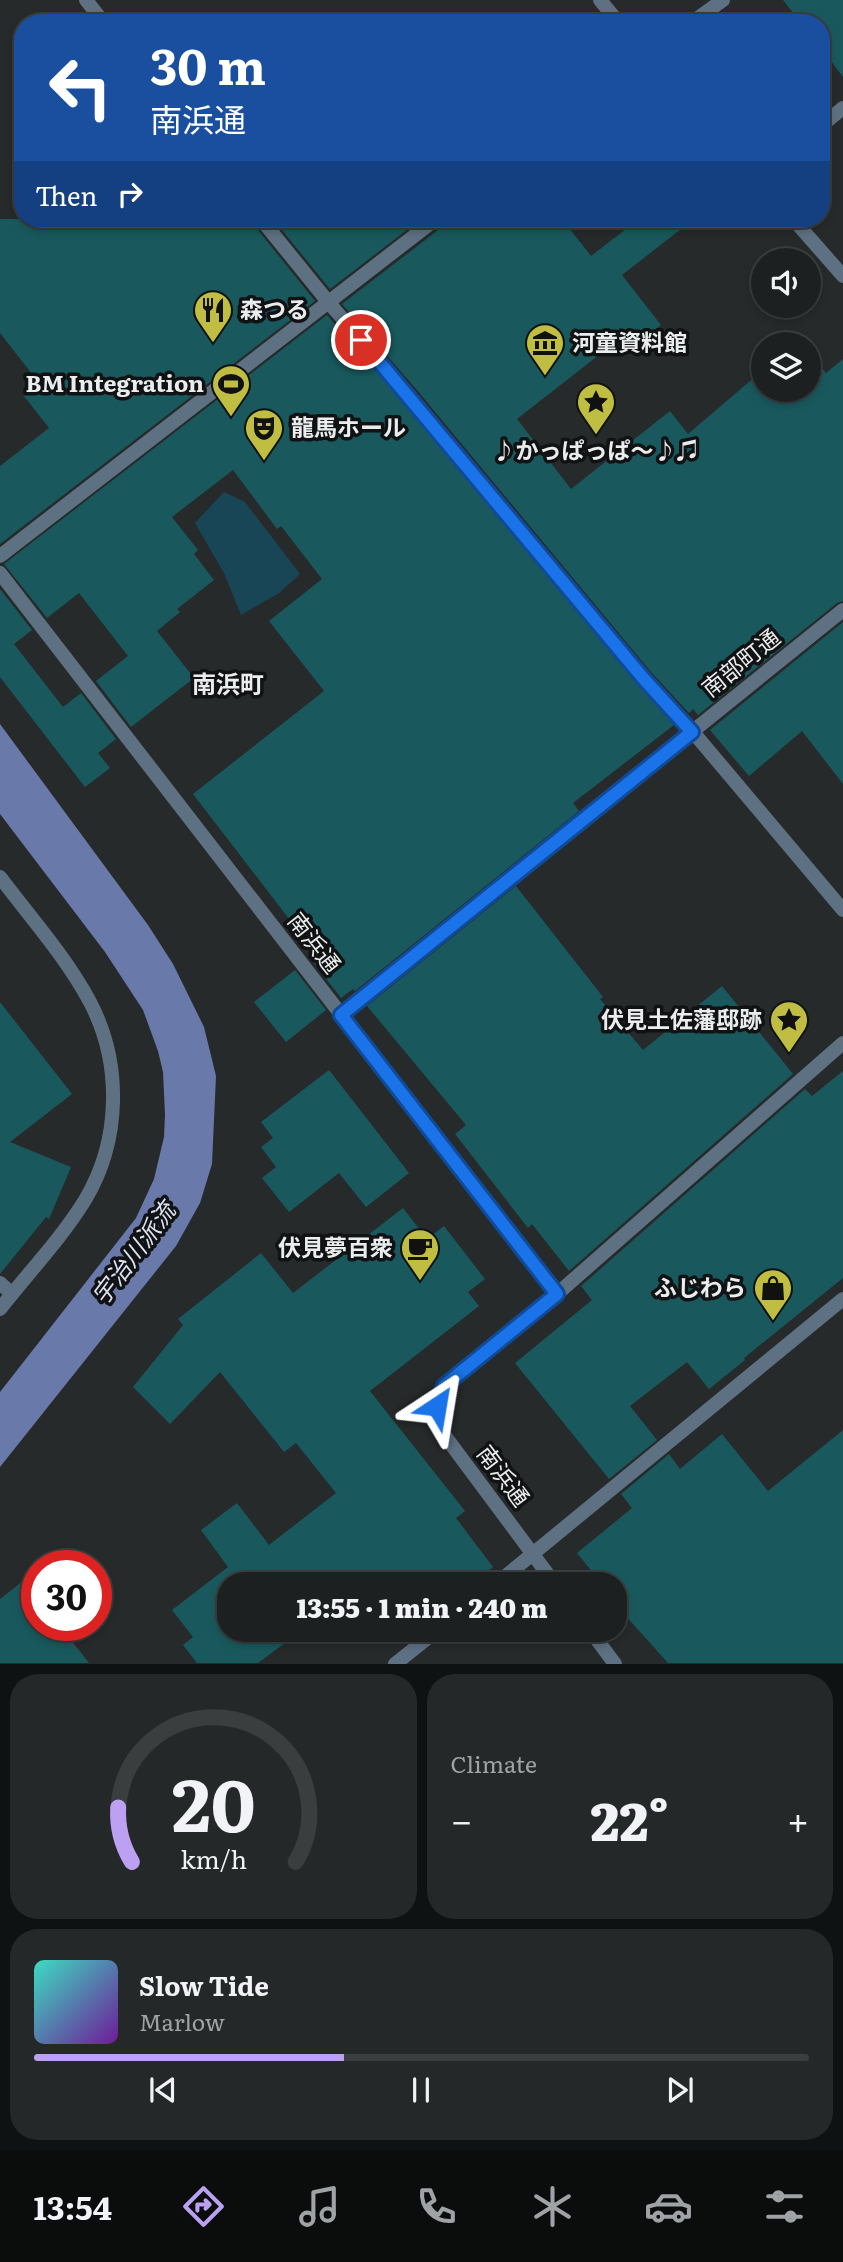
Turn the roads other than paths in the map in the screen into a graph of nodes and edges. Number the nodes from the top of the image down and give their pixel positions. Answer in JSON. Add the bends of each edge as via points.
{"nodes":[{"id":1,"x":86,"y":0,"type":"edge"},
{"id":2,"x":600,"y":0,"type":"edge"},
{"id":3,"x":723,"y":0,"type":"edge"},
{"id":4,"x":97,"y":14,"type":"edge"},
{"id":5,"x":612,"y":14,"type":"edge"},
{"id":6,"x":704,"y":14,"type":"edge"},
{"id":7,"x":268,"y":228,"type":"edge"},
{"id":8,"x":425,"y":228,"type":"edge"},
{"id":9,"x":801,"y":228,"type":"edge"},
{"id":10,"x":843,"y":276,"type":"edge"},
{"id":11,"x":329,"y":303,"type":"junction"},
{"id":12,"x":0,"y":556,"type":"edge"},
{"id":13,"x":0,"y":573,"type":"edge"},
{"id":14,"x":843,"y":610,"type":"edge"},
{"id":15,"x":692,"y":732,"type":"junction"},
{"id":16,"x":0,"y":877,"type":"edge"},
{"id":17,"x":843,"y":910,"type":"edge"},
{"id":18,"x":341,"y":1015,"type":"junction"},
{"id":19,"x":843,"y":1043,"type":"edge"},
{"id":20,"x":0,"y":1283,"type":"edge"},
{"id":21,"x":12,"y":1294,"type":"junction"},
{"id":22,"x":557,"y":1294,"type":"junction"},
{"id":23,"x":843,"y":1299,"type":"edge"},
{"id":24,"x":0,"y":1309,"type":"edge"},
{"id":25,"x":533,"y":1555,"type":"junction"},
{"id":26,"x":511,"y":1572,"type":"edge"},
{"id":27,"x":546,"y":1572,"type":"edge"},
{"id":28,"x":423,"y":1642,"type":"edge"},
{"id":29,"x":599,"y":1642,"type":"edge"},
{"id":30,"x":395,"y":1664,"type":"edge"},
{"id":31,"x":615,"y":1664,"type":"edge"}],
"edges":[{"from":1,"to":4,"type":"street"},
{"from":2,"to":5,"type":"street"},
{"from":3,"to":6,"type":"street"},
{"from":7,"to":11,"type":"street"},
{"from":8,"to":11,"type":"street"},
{"from":9,"to":10,"type":"street"},
{"from":11,"to":12,"type":"street"},
{"from":11,"to":15,"type":"street"},
{"from":13,"to":18,"type":"street","name":"南浜通"},
{"from":14,"to":15,"type":"street","name":"南部町通"},
{"from":15,"to":17,"type":"street"},
{"from":15,"to":18,"type":"street","name":"南部町通"},
{"from":16,"to":21,"type":"street","via":[[90,1002],[109,1055],[113,1093],[108,1140],[93,1184]]},
{"from":18,"to":22,"type":"street","name":"南浜通"},
{"from":19,"to":22,"type":"street"},
{"from":20,"to":21,"type":"street"},
{"from":21,"to":24,"type":"street"},
{"from":22,"to":25,"type":"street","name":"南浜通","via":[[444,1386],[437,1406],[436,1417],[445,1436]]},
{"from":23,"to":25,"type":"street"},
{"from":25,"to":26,"type":"street"},
{"from":25,"to":27,"type":"street","name":"南浜通"},
{"from":28,"to":30,"type":"street"},
{"from":29,"to":31,"type":"street"}]}
